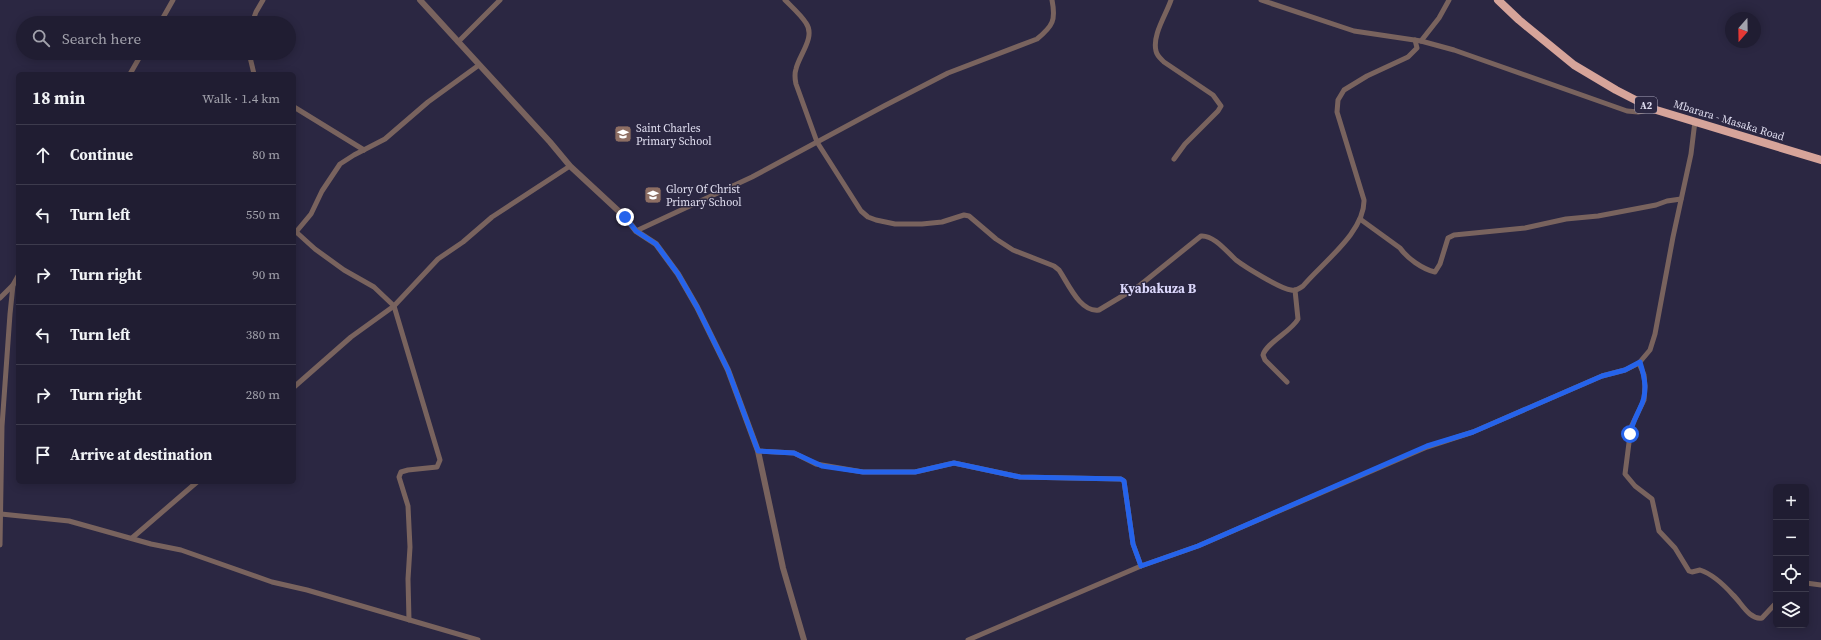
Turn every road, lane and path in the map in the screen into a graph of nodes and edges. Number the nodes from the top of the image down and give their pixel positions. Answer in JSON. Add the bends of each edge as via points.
{"nodes":[{"id":1,"x":173,"y":0,"type":"edge"},
{"id":2,"x":263,"y":0,"type":"edge"},
{"id":3,"x":420,"y":0,"type":"edge"},
{"id":4,"x":500,"y":0,"type":"edge"},
{"id":5,"x":785,"y":0,"type":"edge"},
{"id":6,"x":1052,"y":0,"type":"edge"},
{"id":7,"x":1171,"y":0,"type":"edge"},
{"id":8,"x":1261,"y":0,"type":"edge"},
{"id":9,"x":1449,"y":0,"type":"edge"},
{"id":10,"x":1498,"y":0,"type":"edge"},
{"id":11,"x":164,"y":16,"type":"edge"},
{"id":12,"x":255,"y":16,"type":"edge"},
{"id":13,"x":1418,"y":41,"type":"junction"},
{"id":14,"x":458,"y":42,"type":"junction"},
{"id":15,"x":138,"y":60,"type":"edge"},
{"id":16,"x":251,"y":60,"type":"edge"},
{"id":17,"x":479,"y":65,"type":"junction"},
{"id":18,"x":131,"y":72,"type":"edge"},
{"id":19,"x":254,"y":72,"type":"edge"},
{"id":20,"x":296,"y":108,"type":"edge"},
{"id":21,"x":1653,"y":109,"type":"junction"},
{"id":22,"x":1695,"y":121,"type":"junction"},
{"id":23,"x":817,"y":142,"type":"junction"},
{"id":24,"x":364,"y":150,"type":"junction"},
{"id":25,"x":1174,"y":159,"type":"dead end"},
{"id":26,"x":1821,"y":160,"type":"edge"},
{"id":27,"x":570,"y":166,"type":"junction"},
{"id":28,"x":1681,"y":199,"type":"junction"},
{"id":29,"x":1360,"y":219,"type":"junction"},
{"id":30,"x":296,"y":230,"type":"edge"},
{"id":31,"x":636,"y":231,"type":"junction"},
{"id":32,"x":296,"y":232,"type":"edge"},
{"id":33,"x":16,"y":280,"type":"edge"},
{"id":34,"x":13,"y":285,"type":"junction"},
{"id":35,"x":1295,"y":290,"type":"junction"},
{"id":36,"x":0,"y":298,"type":"edge"},
{"id":37,"x":394,"y":306,"type":"junction"},
{"id":38,"x":1640,"y":362,"type":"junction"},
{"id":39,"x":1287,"y":382,"type":"dead end"},
{"id":40,"x":296,"y":385,"type":"edge"},
{"id":41,"x":758,"y":451,"type":"junction"},
{"id":42,"x":195,"y":484,"type":"edge"},
{"id":43,"x":1,"y":514,"type":"edge"},
{"id":44,"x":132,"y":538,"type":"junction"},
{"id":45,"x":0,"y":545,"type":"edge"},
{"id":46,"x":1141,"y":566,"type":"junction"},
{"id":47,"x":1809,"y":583,"type":"edge"},
{"id":48,"x":1821,"y":585,"type":"edge"},
{"id":49,"x":1773,"y":606,"type":"edge"},
{"id":50,"x":409,"y":620,"type":"junction"},
{"id":51,"x":478,"y":640,"type":"edge"},
{"id":52,"x":804,"y":640,"type":"edge"},
{"id":53,"x":968,"y":640,"type":"edge"}],
"edges":[{"from":1,"to":11,"type":"street"},
{"from":2,"to":12,"type":"street"},
{"from":3,"to":14,"type":"street"},
{"from":4,"to":14,"type":"street"},
{"from":5,"to":23,"type":"street","via":[[807,23],[810,30],[794,76]]},
{"from":6,"to":23,"type":"street","via":[[1053,22],[1037,39],[948,73]]},
{"from":7,"to":25,"type":"street","via":[[1158,37],[1158,55],[1164,62],[1213,95],[1221,106]]},
{"from":8,"to":13,"type":"street","via":[[1354,31]]},
{"from":9,"to":13,"type":"street","via":[[1440,18]]},
{"from":10,"to":21,"type":"highway","name":"Mbarara - Masaka Road","number":"A2","via":[[1574,65]]},
{"from":13,"to":21,"type":"street","via":[[1461,53],[1627,111]]},
{"from":13,"to":29,"type":"street","via":[[1417,48],[1412,54],[1344,90],[1338,100],[1337,112],[1364,200]]},
{"from":14,"to":17,"type":"street"},
{"from":15,"to":18,"type":"street"},
{"from":16,"to":19,"type":"street"},
{"from":17,"to":24,"type":"street","via":[[428,102],[385,139]]},
{"from":17,"to":27,"type":"street"},
{"from":20,"to":24,"type":"street"},
{"from":21,"to":22,"type":"highway","name":"Mbarara - Masaka Road","number":"A2"},
{"from":22,"to":26,"type":"highway","name":"Mbarara - Masaka Road","number":"A2"},
{"from":22,"to":28,"type":"street"},
{"from":23,"to":31,"type":"street","via":[[752,177]]},
{"from":23,"to":35,"type":"street","via":[[861,211],[868,217],[895,224],[922,224],[969,216],[1013,250],[1054,266],[1089,309],[1099,310],[1139,286],[1201,236],[1212,240],[1244,265],[1281,286]]},
{"from":24,"to":30,"type":"street","via":[[340,164],[322,191],[311,214]]},
{"from":27,"to":31,"type":"street","via":[[625,217]]},
{"from":27,"to":37,"type":"street","via":[[492,217],[438,259]]},
{"from":28,"to":29,"type":"street","via":[[1525,228],[1454,235],[1448,238],[1435,272],[1405,255],[1400,248]]},
{"from":28,"to":38,"type":"street","via":[[1655,334],[1650,350]]},
{"from":29,"to":35,"type":"street","via":[[1340,246],[1303,286]]},
{"from":31,"to":41,"type":"street","via":[[656,244],[678,274],[697,307],[728,370]]},
{"from":32,"to":37,"type":"street","via":[[344,270],[374,287]]},
{"from":33,"to":34,"type":"street"},
{"from":34,"to":36,"type":"street"},
{"from":34,"to":43,"type":"street","via":[[2,426]]},
{"from":35,"to":39,"type":"street","via":[[1299,317],[1265,349],[1263,355]]},
{"from":37,"to":40,"type":"street","via":[[351,337]]},
{"from":37,"to":50,"type":"street","via":[[440,460],[437,467],[408,470],[401,472],[398,477],[408,506]]},
{"from":38,"to":46,"type":"street","via":[[1473,432],[1427,446],[1198,546]]},
{"from":38,"to":49,"type":"street","via":[[1645,380],[1644,400],[1631,427],[1625,474],[1635,486],[1652,499],[1659,531],[1689,571],[1705,572],[1728,589],[1755,618],[1762,618]]},
{"from":41,"to":46,"type":"street","via":[[794,453],[822,466],[863,472],[915,472],[954,463],[1020,477],[1121,479],[1124,481],[1133,544]]},
{"from":41,"to":52,"type":"street","via":[[783,568]]},
{"from":42,"to":44,"type":"street"},
{"from":43,"to":44,"type":"street","via":[[69,521]]},
{"from":43,"to":45,"type":"street"},
{"from":44,"to":50,"type":"street","via":[[188,552],[272,582]]},
{"from":46,"to":53,"type":"street"},
{"from":47,"to":48,"type":"street"},
{"from":50,"to":51,"type":"street"}]}
